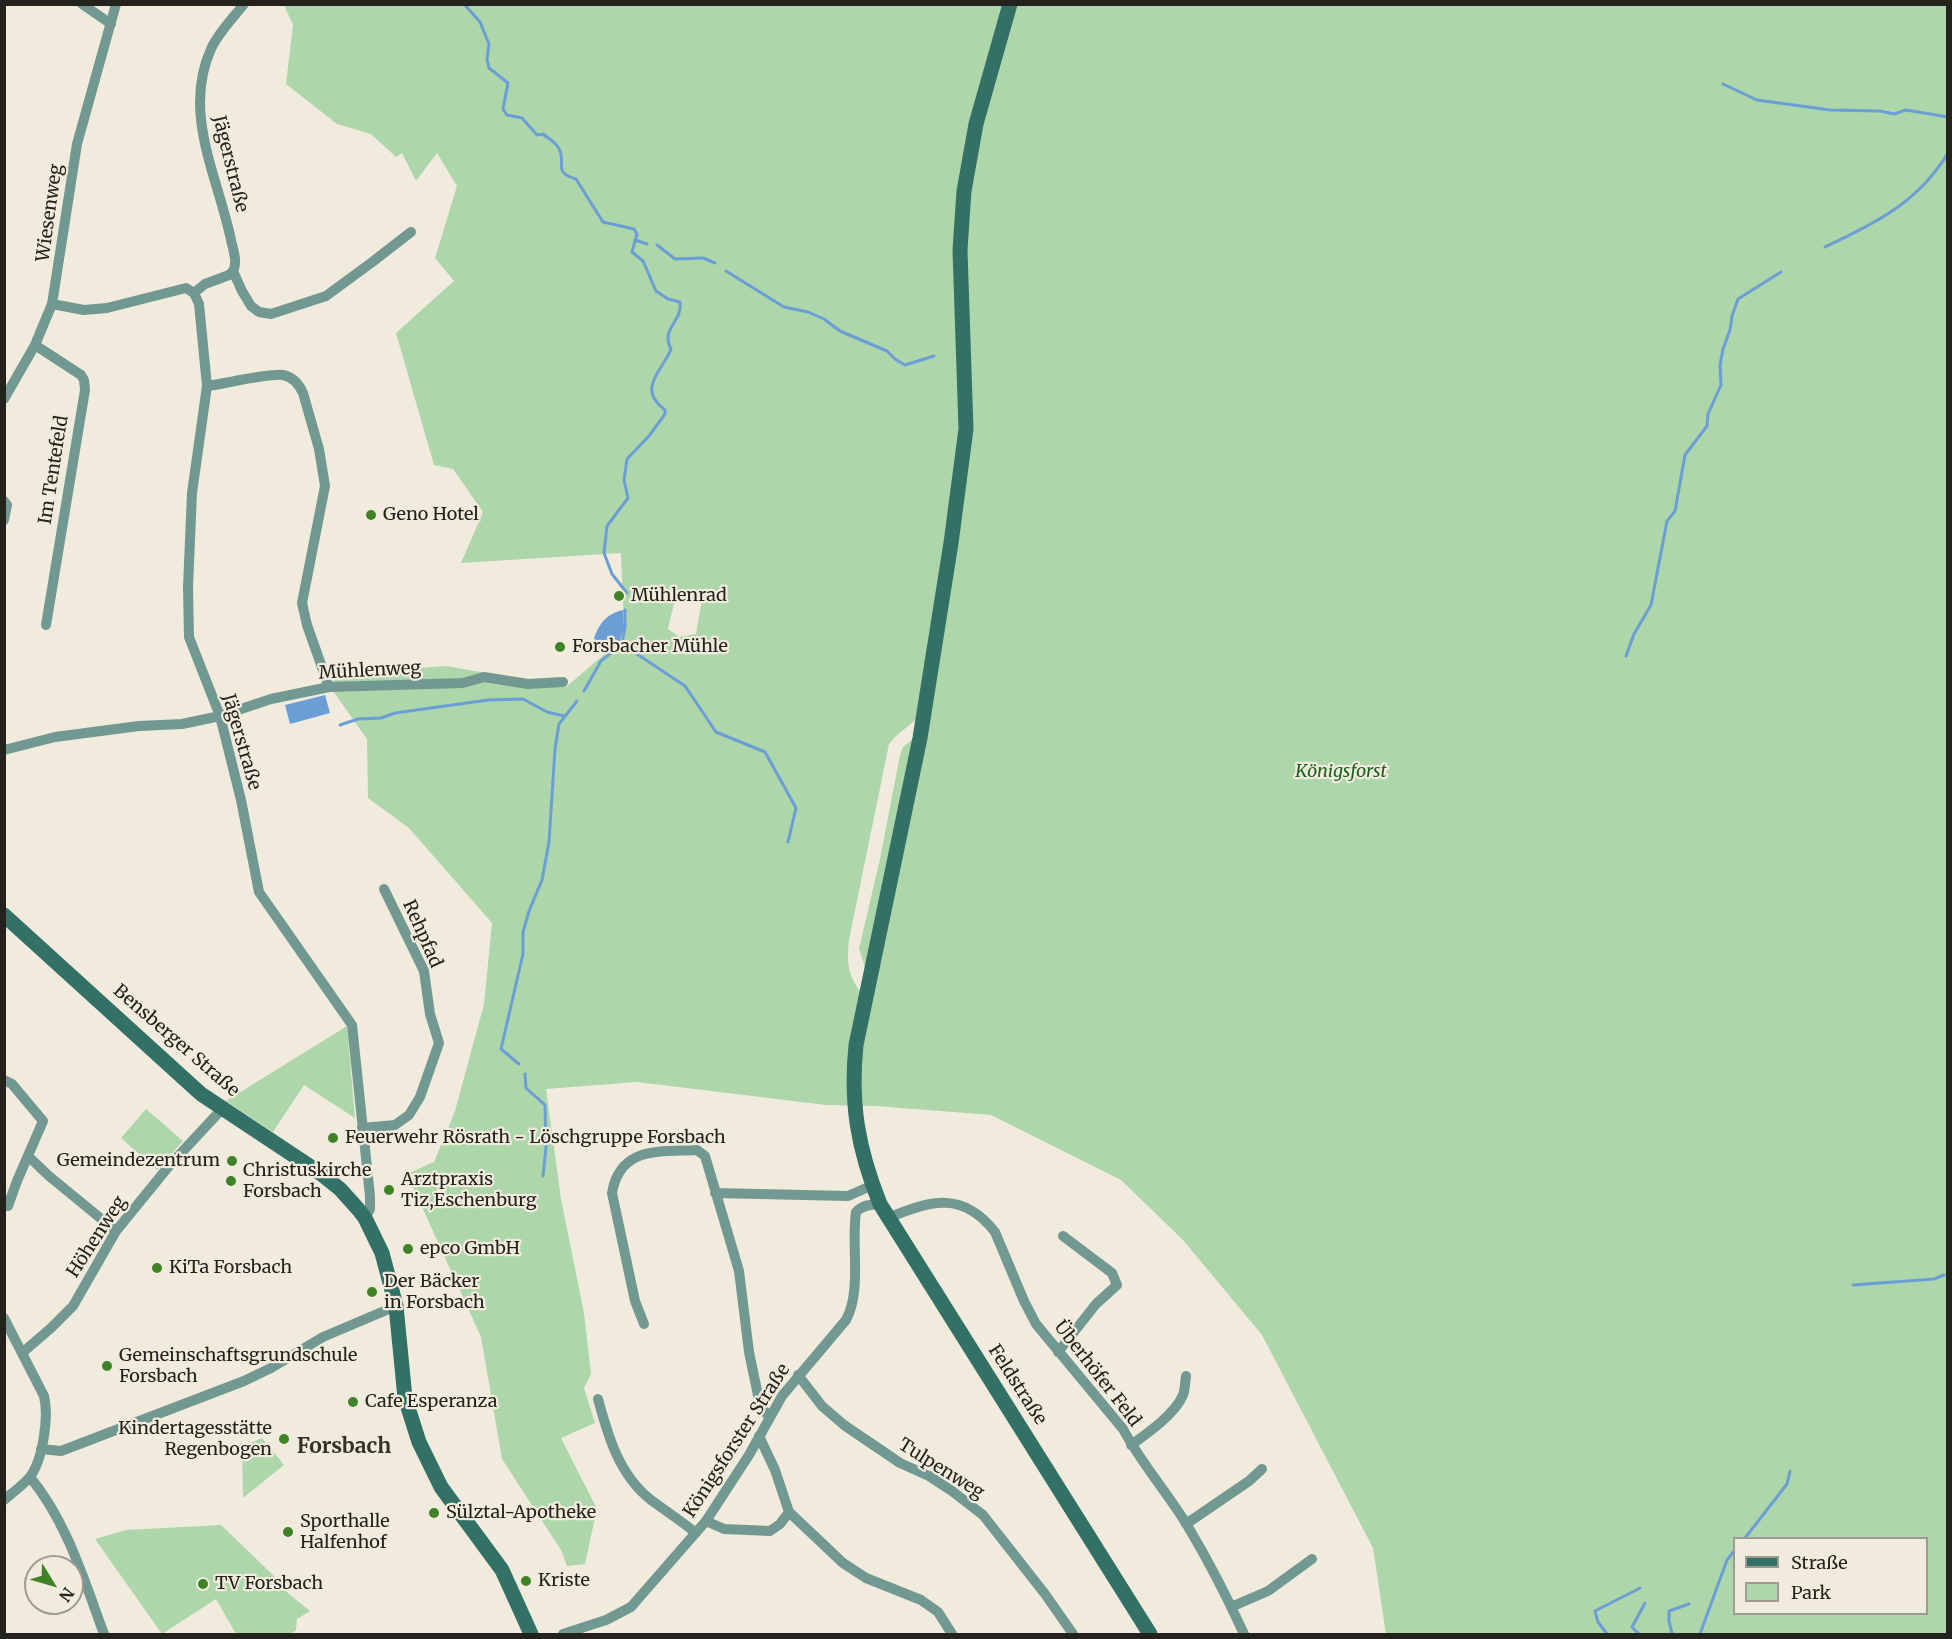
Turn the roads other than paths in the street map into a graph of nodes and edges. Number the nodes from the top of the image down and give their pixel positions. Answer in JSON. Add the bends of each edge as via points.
{"nodes":[{"id":1,"x":82,"y":4,"type":"edge"},
{"id":2,"x":116,"y":4,"type":"edge"},
{"id":3,"x":244,"y":4,"type":"edge"},
{"id":4,"x":1010,"y":4,"type":"edge"},
{"id":5,"x":111,"y":24,"type":"junction"},
{"id":6,"x":411,"y":232,"type":"dead end"},
{"id":7,"x":233,"y":271,"type":"junction"},
{"id":8,"x":194,"y":293,"type":"junction"},
{"id":9,"x":52,"y":304,"type":"junction"},
{"id":10,"x":35,"y":345,"type":"junction"},
{"id":11,"x":207,"y":386,"type":"junction"},
{"id":12,"x":4,"y":399,"type":"edge"},
{"id":13,"x":4,"y":501,"type":"edge"},
{"id":14,"x":4,"y":520,"type":"edge"},
{"id":15,"x":46,"y":625,"type":"dead end"},
{"id":16,"x":563,"y":682,"type":"dead end"},
{"id":17,"x":329,"y":687,"type":"junction"},
{"id":18,"x":220,"y":716,"type":"junction"},
{"id":19,"x":4,"y":750,"type":"edge"},
{"id":20,"x":384,"y":889,"type":"dead end"},
{"id":21,"x":4,"y":915,"type":"edge"},
{"id":22,"x":4,"y":1080,"type":"edge"},
{"id":23,"x":222,"y":1109,"type":"junction"},
{"id":24,"x":362,"y":1128,"type":"junction"},
{"id":25,"x":28,"y":1156,"type":"junction"},
{"id":26,"x":873,"y":1185,"type":"junction"},
{"id":27,"x":715,"y":1193,"type":"junction"},
{"id":28,"x":848,"y":1196,"type":"junction"},
{"id":29,"x":880,"y":1204,"type":"junction"},
{"id":30,"x":8,"y":1206,"type":"dead end"},
{"id":31,"x":855,"y":1212,"type":"junction"},
{"id":32,"x":365,"y":1218,"type":"junction"},
{"id":33,"x":888,"y":1218,"type":"junction"},
{"id":34,"x":116,"y":1231,"type":"junction"},
{"id":35,"x":1063,"y":1236,"type":"dead end"},
{"id":36,"x":396,"y":1306,"type":"junction"},
{"id":37,"x":644,"y":1324,"type":"dead end"},
{"id":38,"x":6,"y":1325,"type":"edge"},
{"id":39,"x":1058,"y":1352,"type":"junction"},
{"id":40,"x":22,"y":1353,"type":"junction"},
{"id":41,"x":798,"y":1375,"type":"junction"},
{"id":42,"x":1185,"y":1376,"type":"dead end"},
{"id":43,"x":598,"y":1399,"type":"dead end"},
{"id":44,"x":769,"y":1417,"type":"junction"},
{"id":45,"x":759,"y":1436,"type":"junction"},
{"id":46,"x":1131,"y":1445,"type":"junction"},
{"id":47,"x":41,"y":1449,"type":"junction"},
{"id":48,"x":1262,"y":1468,"type":"dead end"},
{"id":49,"x":30,"y":1477,"type":"junction"},
{"id":50,"x":4,"y":1500,"type":"edge"},
{"id":51,"x":789,"y":1512,"type":"junction"},
{"id":52,"x":706,"y":1521,"type":"junction"},
{"id":53,"x":1186,"y":1524,"type":"junction"},
{"id":54,"x":696,"y":1533,"type":"junction"},
{"id":55,"x":1312,"y":1559,"type":"dead end"},
{"id":56,"x":1231,"y":1607,"type":"junction"},
{"id":57,"x":104,"y":1635,"type":"edge"},
{"id":58,"x":531,"y":1635,"type":"edge"},
{"id":59,"x":563,"y":1635,"type":"edge"},
{"id":60,"x":952,"y":1635,"type":"edge"},
{"id":61,"x":1073,"y":1635,"type":"edge"},
{"id":62,"x":1150,"y":1635,"type":"edge"},
{"id":63,"x":1244,"y":1635,"type":"edge"}],
"edges":[{"from":1,"to":5,"type":"street"},
{"from":2,"to":5,"type":"street","name":"Wiesenweg"},
{"from":3,"to":7,"type":"street","name":"Jägerstraße","via":[[211,48],[200,86],[200,117],[227,219],[235,261]]},
{"from":4,"to":26,"type":"main road","name":"Feldstraße","via":[[976,124],[964,191],[960,250],[967,408],[964,448],[925,710],[856,1045],[856,1126]]},
{"from":5,"to":9,"type":"street","name":"Wiesenweg","via":[[77,144]]},
{"from":6,"to":7,"type":"street","name":"Jägerstraße","via":[[326,296],[271,314],[251,306]]},
{"from":7,"to":8,"type":"street"},
{"from":8,"to":9,"type":"street","via":[[186,288],[177,289],[95,310],[71,310]]},
{"from":8,"to":11,"type":"street","name":"Jägerstraße","via":[[199,304]]},
{"from":9,"to":10,"type":"street","name":"Wiesenweg"},
{"from":10,"to":12,"type":"street","name":"Wiesenweg"},
{"from":10,"to":15,"type":"street","name":"Im Tentefeld","via":[[81,375],[85,390]]},
{"from":11,"to":17,"type":"street","via":[[276,375],[291,378],[303,393],[325,486],[302,603]]},
{"from":11,"to":18,"type":"street","name":"Jägerstraße","via":[[192,493],[189,637]]},
{"from":13,"to":14,"type":"street"},
{"from":16,"to":17,"type":"street","name":"Mühlenweg","via":[[528,684],[484,677],[463,683]]},
{"from":17,"to":18,"type":"street","name":"Mühlenweg","via":[[271,699]]},
{"from":18,"to":19,"type":"street","name":"Mühlenweg","via":[[182,724],[55,737]]},
{"from":18,"to":24,"type":"street","name":"Jägerstraße","via":[[259,892],[352,1025]]},
{"from":20,"to":24,"type":"street","name":"Rehpfad","via":[[424,971],[430,1014],[439,1042],[409,1115],[395,1125]]},
{"from":21,"to":23,"type":"main road","name":"Bensberger Straße","via":[[180,1076]]},
{"from":22,"to":25,"type":"street","via":[[12,1084],[43,1121]]},
{"from":23,"to":32,"type":"main road","name":"Bensberger Straße","via":[[320,1173]]},
{"from":23,"to":34,"type":"street","name":"Höhenweg"},
{"from":24,"to":32,"type":"street","name":"Jägerstraße","via":[[370,1209]]},
{"from":25,"to":30,"type":"street"},
{"from":25,"to":34,"type":"street"},
{"from":26,"to":28,"type":"street"},
{"from":26,"to":29,"type":"main road","name":"Feldstraße"},
{"from":27,"to":28,"type":"street"},
{"from":27,"to":37,"type":"street","via":[[705,1156],[697,1150],[642,1154],[628,1161],[618,1174],[612,1194],[635,1302]]},
{"from":27,"to":44,"type":"street","via":[[739,1271],[760,1405]]},
{"from":28,"to":31,"type":"street","name":"Königsforster Straße"},
{"from":29,"to":31,"type":"street","via":[[860,1207]]},
{"from":29,"to":33,"type":"main road","name":"Feldstraße"},
{"from":31,"to":41,"type":"street","name":"Königsforster Straße","via":[[850,1311],[842,1327]]},
{"from":32,"to":36,"type":"main road","name":"Bensberger Straße","via":[[381,1253]]},
{"from":33,"to":39,"type":"street","name":"Überhöfer Feld","via":[[915,1206],[940,1202],[963,1206],[980,1216],[995,1232],[1036,1324]]},
{"from":33,"to":62,"type":"main road","name":"Feldstraße"},
{"from":34,"to":40,"type":"street","name":"Höhenweg","via":[[73,1306]]},
{"from":35,"to":39,"type":"street","via":[[1112,1273],[1117,1285],[1096,1304]]},
{"from":36,"to":47,"type":"street","via":[[322,1337],[271,1368],[196,1401],[61,1451]]},
{"from":36,"to":58,"type":"main road","name":"Bensberger Straße","via":[[405,1398],[419,1442],[441,1487],[501,1570]]},
{"from":38,"to":40,"type":"street"},
{"from":39,"to":46,"type":"street","name":"Überhöfer Feld","via":[[1123,1429]]},
{"from":40,"to":47,"type":"street","via":[[46,1406]]},
{"from":41,"to":44,"type":"street","name":"Königsforster Straße"},
{"from":41,"to":61,"type":"street","name":"Tulpenweg","via":[[822,1406],[844,1425],[900,1463],[929,1476],[983,1515]]},
{"from":42,"to":46,"type":"street","via":[[1183,1395],[1178,1402],[1153,1430]]},
{"from":43,"to":54,"type":"street","via":[[606,1432],[630,1479]]},
{"from":44,"to":45,"type":"street","name":"Königsforster Straße"},
{"from":45,"to":51,"type":"street"},
{"from":45,"to":52,"type":"street","name":"Königsforster Straße"},
{"from":46,"to":53,"type":"street","name":"Überhöfer Feld"},
{"from":47,"to":49,"type":"street"},
{"from":48,"to":53,"type":"street"},
{"from":49,"to":50,"type":"street"},
{"from":49,"to":57,"type":"street","via":[[69,1541]]},
{"from":51,"to":52,"type":"street","via":[[770,1531],[724,1529]]},
{"from":51,"to":60,"type":"street","via":[[843,1563],[938,1612]]},
{"from":52,"to":54,"type":"street","name":"Königsforster Straße"},
{"from":53,"to":56,"type":"street","name":"Überhöfer Feld"},
{"from":54,"to":59,"type":"street","name":"Königsforster Straße","via":[[631,1607]]},
{"from":55,"to":56,"type":"street","via":[[1268,1591]]},
{"from":56,"to":63,"type":"street","name":"Überhöfer Feld"}]}
